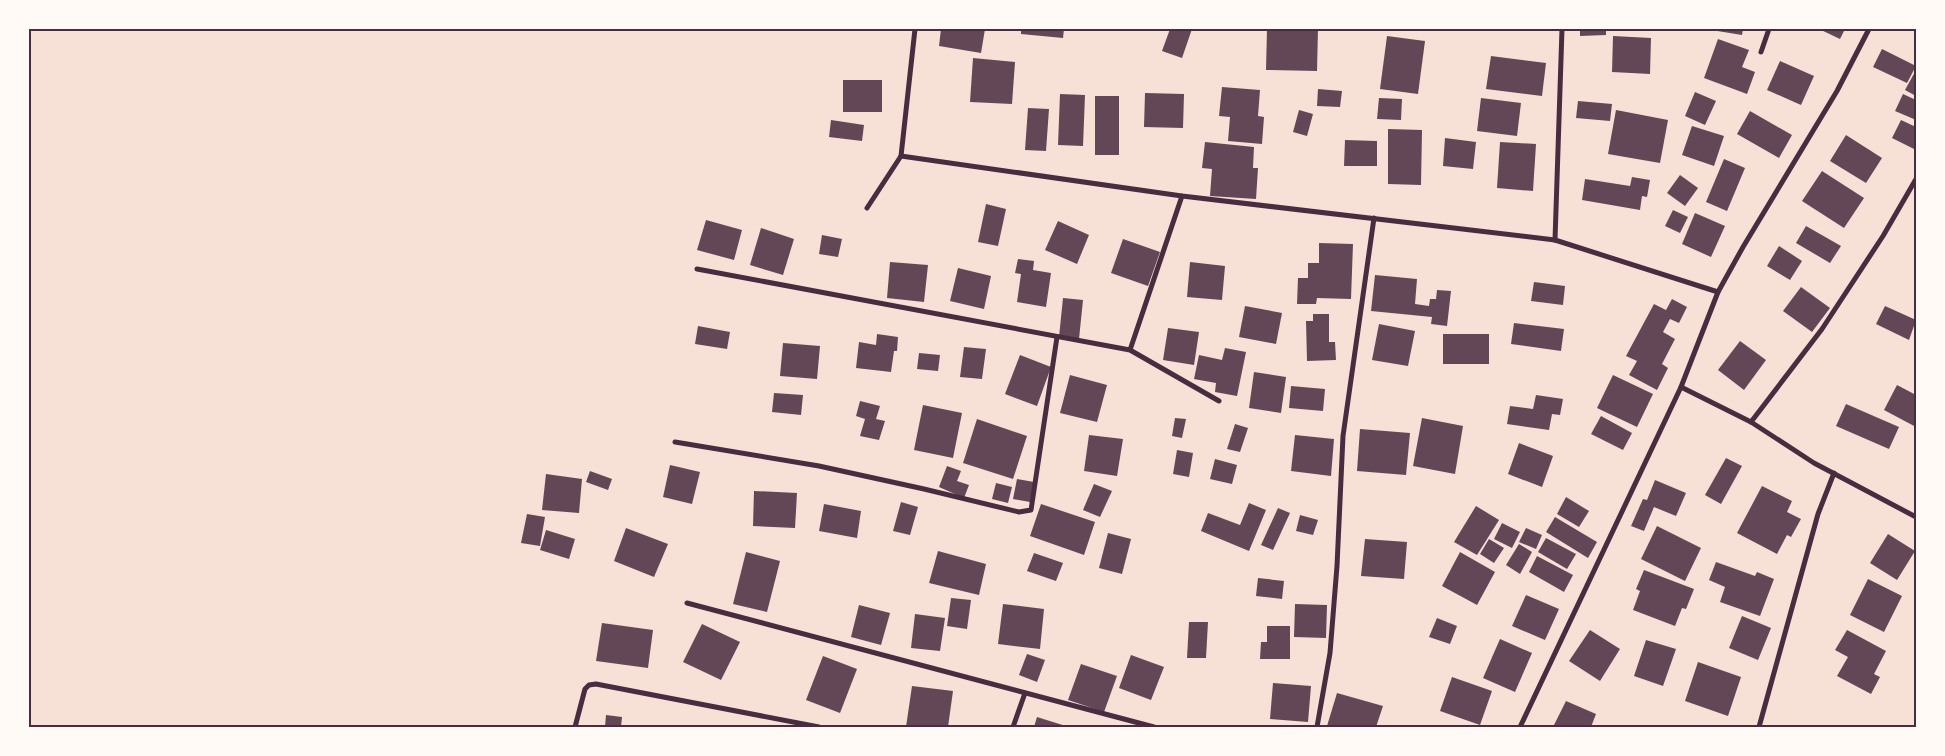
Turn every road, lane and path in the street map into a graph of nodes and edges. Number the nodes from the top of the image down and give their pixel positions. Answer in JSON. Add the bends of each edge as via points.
{"nodes":[{"id":1,"x":915,"y":29,"type":"edge"},
{"id":2,"x":1562,"y":29,"type":"edge"},
{"id":3,"x":1769,"y":29,"type":"edge"},
{"id":4,"x":1869,"y":29,"type":"edge"},
{"id":5,"x":1761,"y":52,"type":"dead end"},
{"id":6,"x":901,"y":156,"type":"junction"},
{"id":7,"x":1916,"y":179,"type":"edge"},
{"id":8,"x":1182,"y":196,"type":"junction"},
{"id":9,"x":868,"y":208,"type":"dead end"},
{"id":10,"x":1374,"y":218,"type":"junction"},
{"id":11,"x":1556,"y":240,"type":"junction"},
{"id":12,"x":697,"y":269,"type":"dead end"},
{"id":13,"x":1718,"y":292,"type":"junction"},
{"id":14,"x":1058,"y":337,"type":"junction"},
{"id":15,"x":1130,"y":350,"type":"junction"},
{"id":16,"x":1682,"y":387,"type":"junction"},
{"id":17,"x":1219,"y":401,"type":"dead end"},
{"id":18,"x":1751,"y":422,"type":"junction"},
{"id":19,"x":675,"y":442,"type":"dead end"},
{"id":20,"x":1834,"y":473,"type":"junction"},
{"id":21,"x":1916,"y":517,"type":"edge"},
{"id":22,"x":687,"y":603,"type":"dead end"},
{"id":23,"x":1024,"y":694,"type":"junction"},
{"id":24,"x":575,"y":727,"type":"edge"},
{"id":25,"x":819,"y":727,"type":"edge"},
{"id":26,"x":1013,"y":727,"type":"edge"},
{"id":27,"x":1154,"y":727,"type":"edge"},
{"id":28,"x":1317,"y":727,"type":"edge"},
{"id":29,"x":1520,"y":727,"type":"edge"},
{"id":30,"x":1759,"y":727,"type":"edge"}],
"edges":[{"from":1,"to":6,"type":"street"},
{"from":2,"to":11,"type":"street"},
{"from":3,"to":5,"type":"street"},
{"from":4,"to":13,"type":"street","via":[[1837,91]]},
{"from":6,"to":8,"type":"street"},
{"from":6,"to":9,"type":"street"},
{"from":7,"to":18,"type":"street","via":[[1822,330]]},
{"from":8,"to":10,"type":"street"},
{"from":8,"to":15,"type":"street"},
{"from":10,"to":11,"type":"street"},
{"from":10,"to":28,"type":"street","via":[[1343,436],[1330,653]]},
{"from":11,"to":13,"type":"street"},
{"from":12,"to":14,"type":"street"},
{"from":13,"to":16,"type":"street"},
{"from":14,"to":15,"type":"street"},
{"from":14,"to":19,"type":"street","via":[[1031,510],[1019,512],[819,466]]},
{"from":15,"to":17,"type":"street"},
{"from":16,"to":18,"type":"street"},
{"from":16,"to":29,"type":"street"},
{"from":18,"to":20,"type":"street"},
{"from":20,"to":21,"type":"street"},
{"from":20,"to":30,"type":"street","via":[[1818,514]]},
{"from":22,"to":23,"type":"street"},
{"from":23,"to":26,"type":"street"},
{"from":23,"to":27,"type":"street"},
{"from":24,"to":25,"type":"street","via":[[585,690],[596,684]]}]}
